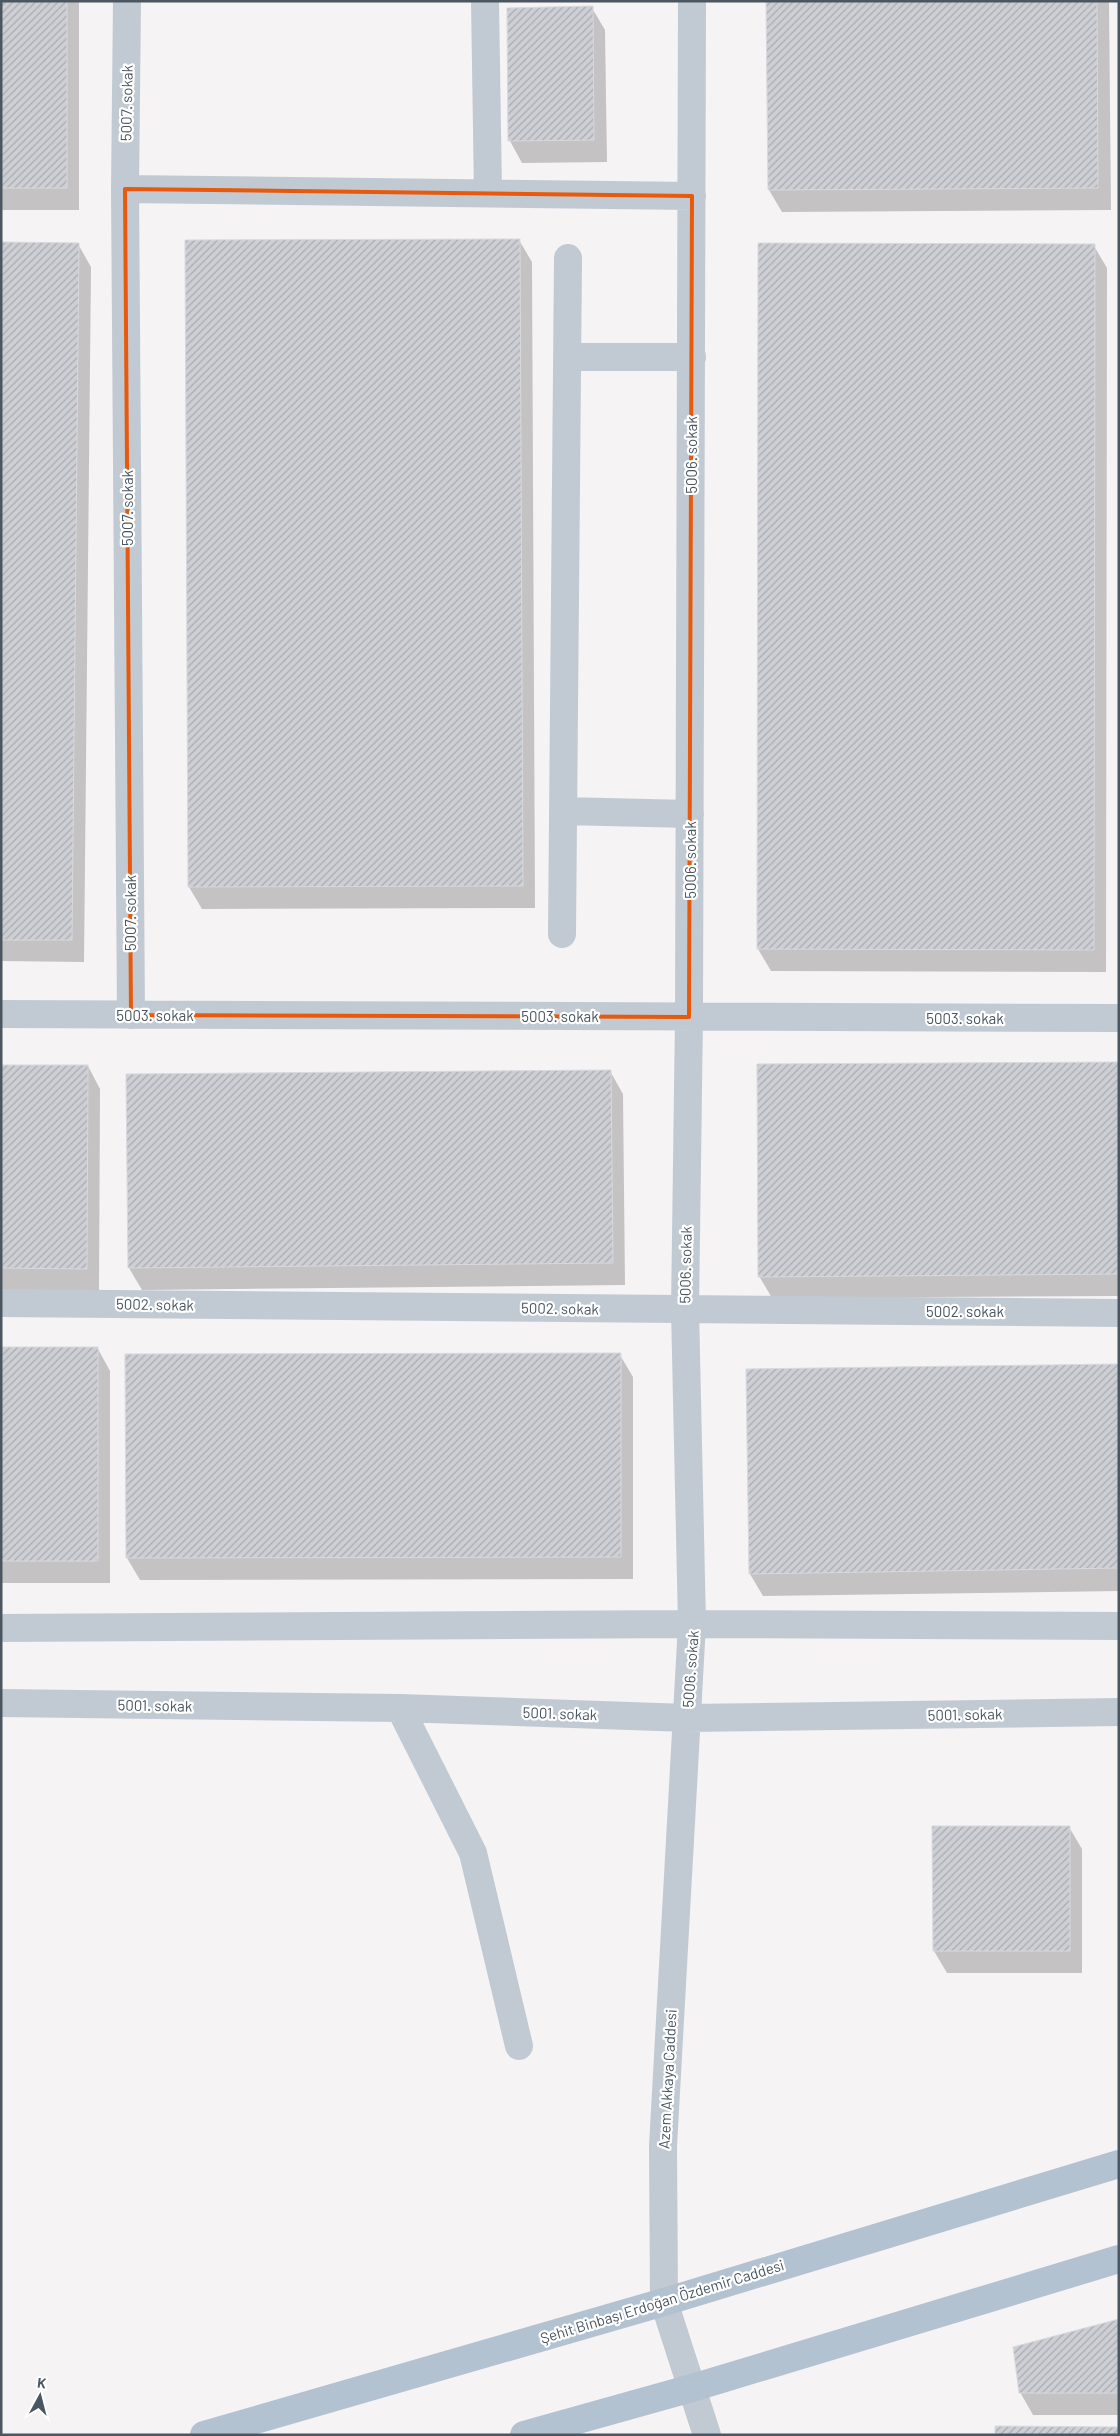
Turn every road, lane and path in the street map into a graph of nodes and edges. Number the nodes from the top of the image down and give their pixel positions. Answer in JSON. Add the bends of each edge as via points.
{"nodes":[{"id":1,"x":127,"y":1,"type":"edge"},
{"id":2,"x":485,"y":1,"type":"edge"},
{"id":3,"x":692,"y":1,"type":"edge"},
{"id":4,"x":125,"y":189,"type":"junction"},
{"id":5,"x":488,"y":193,"type":"junction"},
{"id":6,"x":692,"y":196,"type":"junction"},
{"id":7,"x":568,"y":258,"type":"dead end"},
{"id":8,"x":567,"y":357,"type":"junction"},
{"id":9,"x":692,"y":357,"type":"junction"},
{"id":10,"x":563,"y":811,"type":"junction"},
{"id":11,"x":690,"y":814,"type":"junction"},
{"id":12,"x":562,"y":934,"type":"dead end"},
{"id":13,"x":1,"y":1014,"type":"edge"},
{"id":14,"x":131,"y":1015,"type":"junction"},
{"id":15,"x":689,"y":1017,"type":"junction"},
{"id":16,"x":1119,"y":1018,"type":"edge"},
{"id":17,"x":1,"y":1303,"type":"edge"},
{"id":18,"x":685,"y":1309,"type":"junction"},
{"id":19,"x":1119,"y":1313,"type":"edge"},
{"id":20,"x":692,"y":1624,"type":"junction"},
{"id":21,"x":1119,"y":1626,"type":"edge"},
{"id":22,"x":1,"y":1628,"type":"edge"},
{"id":23,"x":1,"y":1704,"type":"edge"},
{"id":24,"x":400,"y":1708,"type":"junction"},
{"id":25,"x":1119,"y":1712,"type":"edge"},
{"id":26,"x":687,"y":1718,"type":"junction"},
{"id":27,"x":519,"y":2046,"type":"dead end"},
{"id":28,"x":1119,"y":2164,"type":"edge"},
{"id":29,"x":1119,"y":2259,"type":"edge"},
{"id":30,"x":664,"y":2302,"type":"junction"},
{"id":31,"x":692,"y":2388,"type":"junction"},
{"id":32,"x":204,"y":2435,"type":"edge"},
{"id":33,"x":524,"y":2435,"type":"edge"},
{"id":34,"x":707,"y":2435,"type":"edge"}],
"edges":[{"from":1,"to":4,"type":"street","name":"5007. sokak"},
{"from":2,"to":5,"type":"street"},
{"from":3,"to":6,"type":"street","name":"5006. sokak"},
{"from":4,"to":5,"type":"street"},
{"from":4,"to":14,"type":"street","name":"5007. sokak"},
{"from":5,"to":6,"type":"street"},
{"from":6,"to":9,"type":"street","name":"5006. sokak"},
{"from":7,"to":8,"type":"street"},
{"from":8,"to":9,"type":"street"},
{"from":8,"to":10,"type":"street"},
{"from":9,"to":11,"type":"street","name":"5006. sokak"},
{"from":10,"to":11,"type":"street"},
{"from":10,"to":12,"type":"street"},
{"from":11,"to":15,"type":"street","name":"5006. sokak"},
{"from":13,"to":14,"type":"street","name":"5003. sokak"},
{"from":14,"to":15,"type":"street","name":"5003. sokak"},
{"from":15,"to":16,"type":"street","name":"5003. sokak"},
{"from":15,"to":18,"type":"street","name":"5006. sokak"},
{"from":17,"to":18,"type":"street","name":"5002. sokak"},
{"from":18,"to":19,"type":"street","name":"5002. sokak"},
{"from":18,"to":20,"type":"street","name":"5006. sokak"},
{"from":20,"to":21,"type":"street"},
{"from":20,"to":22,"type":"street"},
{"from":20,"to":26,"type":"street","name":"5006. sokak"},
{"from":23,"to":24,"type":"street","name":"5001. sokak"},
{"from":24,"to":26,"type":"street","name":"5001. sokak"},
{"from":24,"to":27,"type":"street","via":[[473,1853]]},
{"from":25,"to":26,"type":"street","name":"5001. sokak"},
{"from":26,"to":30,"type":"street","name":"Azem Akkaya Caddesi","via":[[663,2146]]},
{"from":28,"to":30,"type":"main road","name":"Şehit Binbaşı Erdoğan Özdemir Caddesi"},
{"from":29,"to":31,"type":"main road"},
{"from":30,"to":31,"type":"street","name":"Azem Akkaya Caddesi"},
{"from":30,"to":32,"type":"main road","name":"Şehit Binbaşı Erdoğan Özdemir Caddesi"},
{"from":31,"to":33,"type":"main road"},
{"from":31,"to":34,"type":"street","name":"Azem Akkaya Caddesi"}]}
